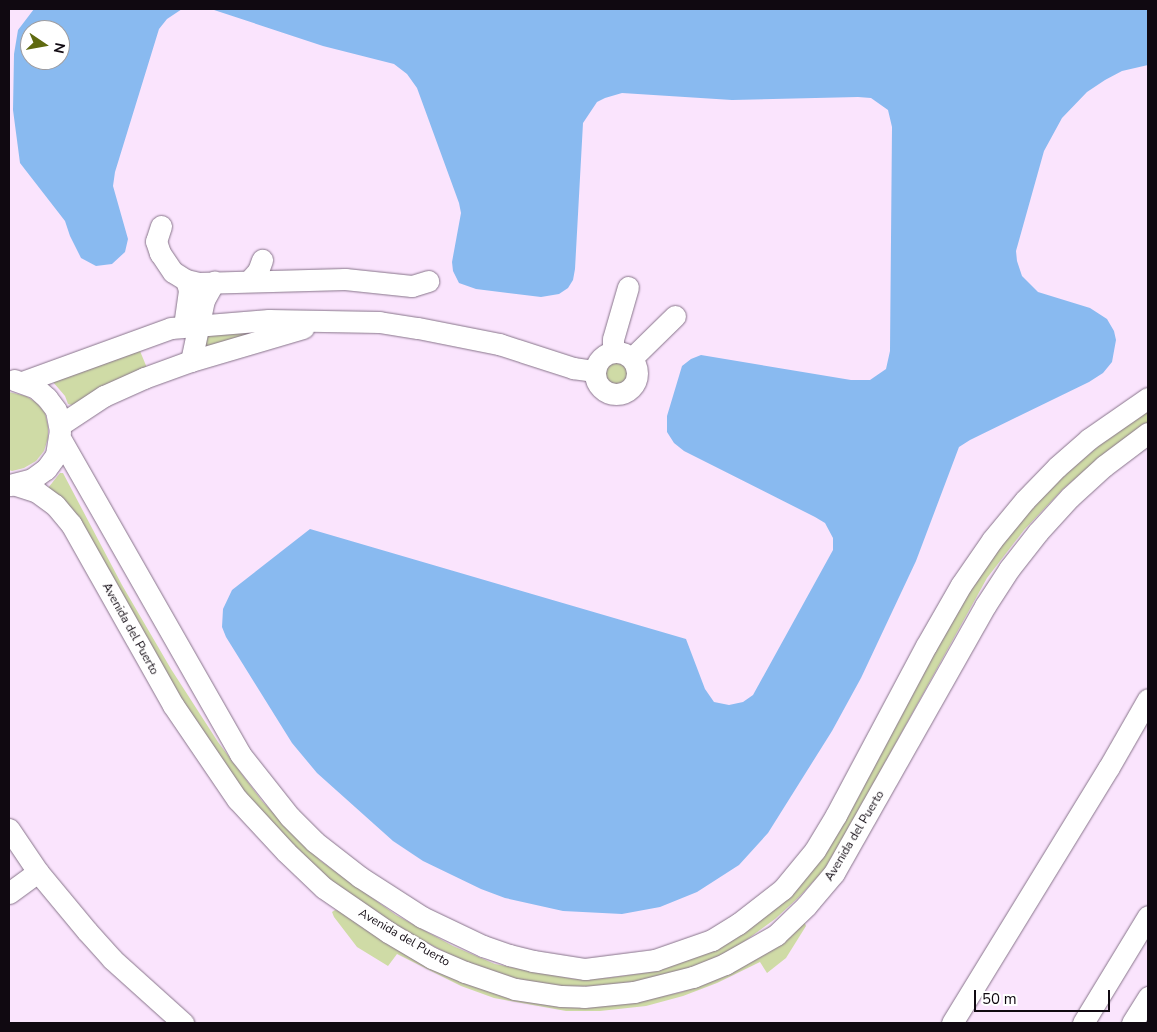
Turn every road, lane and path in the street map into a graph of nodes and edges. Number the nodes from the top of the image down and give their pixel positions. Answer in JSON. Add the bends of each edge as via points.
{"nodes":[{"id":1,"x":161,"y":226,"type":"dead end"},
{"id":2,"x":262,"y":260,"type":"dead end"},
{"id":3,"x":186,"y":280,"type":"junction"},
{"id":4,"x":249,"y":280,"type":"junction"},
{"id":5,"x":428,"y":281,"type":"dead end"},
{"id":6,"x":214,"y":282,"type":"junction"},
{"id":7,"x":628,"y":287,"type":"dead end"},
{"id":8,"x":675,"y":316,"type":"dead end"},
{"id":9,"x":337,"y":321,"type":"junction"},
{"id":10,"x":191,"y":325,"type":"junction"},
{"id":11,"x":622,"y":355,"type":"junction"},
{"id":12,"x":191,"y":361,"type":"junction"},
{"id":13,"x":595,"y":371,"type":"junction"},
{"id":14,"x":14,"y":380,"type":"edge"},
{"id":15,"x":1148,"y":398,"type":"edge"},
{"id":16,"x":60,"y":432,"type":"junction"},
{"id":17,"x":1148,"y":432,"type":"edge"},
{"id":18,"x":12,"y":485,"type":"edge"},
{"id":19,"x":1148,"y":700,"type":"edge"},
{"id":20,"x":9,"y":829,"type":"edge"},
{"id":21,"x":38,"y":872,"type":"junction"},
{"id":22,"x":9,"y":893,"type":"edge"},
{"id":23,"x":1148,"y":916,"type":"edge"},
{"id":24,"x":1148,"y":997,"type":"edge"},
{"id":25,"x":183,"y":1023,"type":"edge"},
{"id":26,"x":952,"y":1023,"type":"edge"},
{"id":27,"x":1083,"y":1023,"type":"edge"},
{"id":28,"x":1132,"y":1023,"type":"edge"}],
"edges":[{"from":1,"to":3,"type":"street","via":[[156,241],[160,253],[173,272]]},
{"from":2,"to":4,"type":"street","via":[[258,271]]},
{"from":3,"to":6,"type":"street"},
{"from":3,"to":10,"type":"street"},
{"from":4,"to":5,"type":"street","via":[[345,279],[412,286]]},
{"from":4,"to":6,"type":"street"},
{"from":6,"to":10,"type":"street"},
{"from":7,"to":11,"type":"street","via":[[613,338]]},
{"from":8,"to":11,"type":"street"},
{"from":9,"to":10,"type":"street","via":[[269,320]]},
{"from":9,"to":12,"type":"street","via":[[287,332]]},
{"from":9,"to":13,"type":"street","via":[[379,322],[439,331],[499,344],[573,368]]},
{"from":10,"to":12,"type":"street"},
{"from":10,"to":14,"type":"street"},
{"from":11,"to":13,"type":"street","via":[[601,358]]},
{"from":11,"to":13,"type":"street","via":[[637,370],[630,390],[609,394],[598,385]]},
{"from":12,"to":16,"type":"street","via":[[104,396]]},
{"from":14,"to":16,"type":"street","via":[[36,388],[47,398],[56,410]]},
{"from":15,"to":16,"type":"street","via":[[1089,439],[1056,467],[992,540],[961,584],[836,816],[810,857],[783,889],[712,940],[655,960],[585,969],[509,955],[422,917],[360,877],[315,842],[290,817],[240,754]]},
{"from":16,"to":18,"type":"street","via":[[56,455],[46,469],[32,479]]},
{"from":17,"to":18,"type":"street","name":"Avenida del Puerto","via":[[1070,497],[1009,569],[984,606],[834,874],[810,901],[776,935],[725,964],[665,985],[584,997],[515,989],[464,972],[432,958],[388,932],[324,888],[238,799],[173,705],[67,518],[36,492]]},
{"from":19,"to":26,"type":"street"},
{"from":20,"to":21,"type":"street"},
{"from":21,"to":22,"type":"street"},
{"from":21,"to":25,"type":"street","via":[[112,959]]},
{"from":23,"to":27,"type":"street"},
{"from":24,"to":28,"type":"street"}]}
